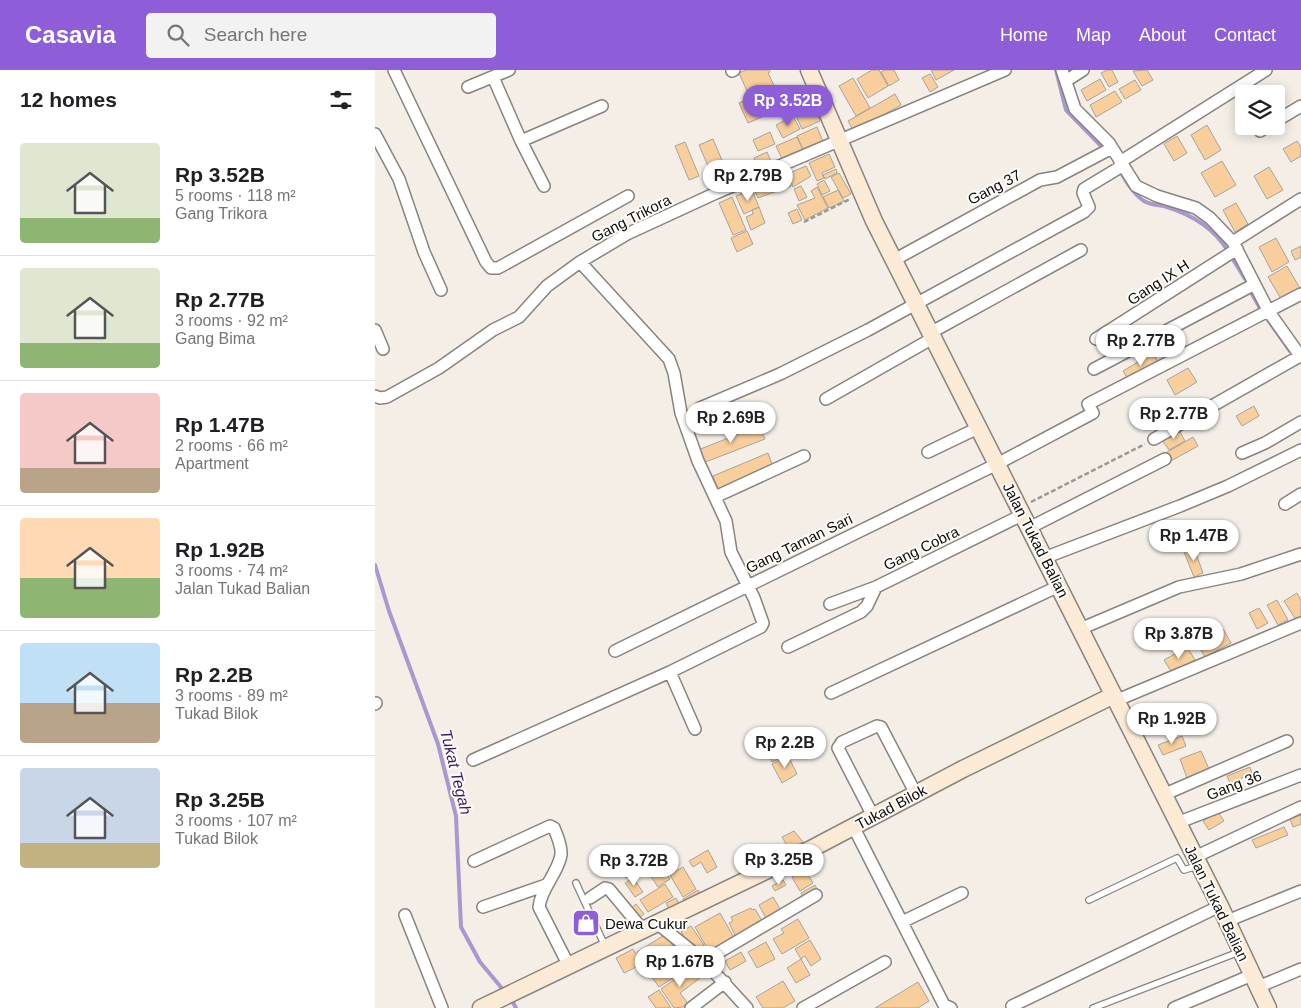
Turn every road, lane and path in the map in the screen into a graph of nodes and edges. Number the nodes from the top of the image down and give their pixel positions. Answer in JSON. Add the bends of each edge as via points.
{"nodes":[{"id":1,"x":394,"y":70,"type":"edge"},
{"id":2,"x":509,"y":70,"type":"edge"},
{"id":3,"x":1005,"y":70,"type":"edge"},
{"id":4,"x":1083,"y":70,"type":"edge"},
{"id":5,"x":1266,"y":70,"type":"edge"},
{"id":6,"x":812,"y":71,"type":"edge"},
{"id":7,"x":1064,"y":76,"type":"edge"},
{"id":8,"x":493,"y":77,"type":"junction"},
{"id":9,"x":468,"y":86,"type":"dead end"},
{"id":10,"x":602,"y":106,"type":"dead end"},
{"id":11,"x":1301,"y":106,"type":"edge"},
{"id":12,"x":1285,"y":116,"type":"edge"},
{"id":13,"x":375,"y":134,"type":"edge"},
{"id":14,"x":839,"y":141,"type":"junction"},
{"id":15,"x":521,"y":142,"type":"junction"},
{"id":16,"x":1111,"y":148,"type":"junction"},
{"id":17,"x":1121,"y":164,"type":"junction"},
{"id":18,"x":544,"y":186,"type":"dead end"},
{"id":19,"x":628,"y":196,"type":"dead end"},
{"id":20,"x":854,"y":197,"type":"dead end"},
{"id":21,"x":1301,"y":199,"type":"edge"},
{"id":22,"x":804,"y":222,"type":"dead end"},
{"id":23,"x":1235,"y":246,"type":"junction"},
{"id":24,"x":1081,"y":250,"type":"dead end"},
{"id":25,"x":894,"y":260,"type":"junction"},
{"id":26,"x":580,"y":262,"type":"junction"},
{"id":27,"x":1253,"y":285,"type":"junction"},
{"id":28,"x":441,"y":290,"type":"dead end"},
{"id":29,"x":1301,"y":294,"type":"edge"},
{"id":30,"x":916,"y":306,"type":"junction"},
{"id":31,"x":1269,"y":312,"type":"junction"},
{"id":32,"x":375,"y":330,"type":"edge"},
{"id":33,"x":931,"y":336,"type":"junction"},
{"id":34,"x":1096,"y":339,"type":"dead end"},
{"id":35,"x":383,"y":349,"type":"dead end"},
{"id":36,"x":1301,"y":356,"type":"edge"},
{"id":37,"x":1094,"y":369,"type":"dead end"},
{"id":38,"x":377,"y":397,"type":"edge"},
{"id":39,"x":826,"y":399,"type":"dead end"},
{"id":40,"x":700,"y":408,"type":"dead end"},
{"id":41,"x":1301,"y":422,"type":"edge"},
{"id":42,"x":980,"y":427,"type":"junction"},
{"id":43,"x":1154,"y":439,"type":"joint"},
{"id":44,"x":1301,"y":450,"type":"edge"},
{"id":45,"x":928,"y":452,"type":"dead end"},
{"id":46,"x":1242,"y":453,"type":"dead end"},
{"id":47,"x":804,"y":456,"type":"dead end"},
{"id":48,"x":1165,"y":459,"type":"dead end"},
{"id":49,"x":997,"y":464,"type":"junction"},
{"id":50,"x":1301,"y":494,"type":"edge"},
{"id":51,"x":715,"y":497,"type":"junction"},
{"id":52,"x":1285,"y":504,"type":"dead end"},
{"id":53,"x":1024,"y":517,"type":"junction"},
{"id":54,"x":1301,"y":554,"type":"edge"},
{"id":55,"x":1044,"y":558,"type":"junction"},
{"id":56,"x":747,"y":585,"type":"junction"},
{"id":57,"x":1059,"y":586,"type":"junction"},
{"id":58,"x":876,"y":587,"type":"junction"},
{"id":59,"x":830,"y":604,"type":"dead end"},
{"id":60,"x":1301,"y":623,"type":"edge"},
{"id":61,"x":1079,"y":629,"type":"junction"},
{"id":62,"x":788,"y":648,"type":"dead end"},
{"id":63,"x":615,"y":651,"type":"dead end"},
{"id":64,"x":669,"y":672,"type":"junction"},
{"id":65,"x":831,"y":693,"type":"dead end"},
{"id":66,"x":1113,"y":698,"type":"junction"},
{"id":67,"x":695,"y":729,"type":"dead end"},
{"id":68,"x":1287,"y":741,"type":"dead end"},
{"id":69,"x":473,"y":760,"type":"dead end"},
{"id":70,"x":1301,"y":775,"type":"edge"},
{"id":71,"x":916,"y":794,"type":"junction"},
{"id":72,"x":1163,"y":795,"type":"junction"},
{"id":73,"x":1301,"y":807,"type":"edge"},
{"id":74,"x":873,"y":816,"type":"junction"},
{"id":75,"x":1177,"y":823,"type":"junction"},
{"id":76,"x":853,"y":826,"type":"junction"},
{"id":77,"x":474,"y":861,"type":"dead end"},
{"id":78,"x":1197,"y":861,"type":"junction"},
{"id":79,"x":576,"y":883,"type":"dead end"},
{"id":80,"x":546,"y":885,"type":"junction"},
{"id":81,"x":1301,"y":891,"type":"edge"},
{"id":82,"x":962,"y":893,"type":"dead end"},
{"id":83,"x":816,"y":896,"type":"dead end"},
{"id":84,"x":590,"y":898,"type":"dead end"},
{"id":85,"x":1089,"y":900,"type":"dead end"},
{"id":86,"x":483,"y":907,"type":"dead end"},
{"id":87,"x":1223,"y":914,"type":"junction"},
{"id":88,"x":405,"y":915,"type":"dead end"},
{"id":89,"x":902,"y":922,"type":"junction"},
{"id":90,"x":651,"y":927,"type":"junction"},
{"id":91,"x":606,"y":948,"type":"junction"},
{"id":92,"x":1241,"y":951,"type":"junction"},
{"id":93,"x":704,"y":961,"type":"junction"},
{"id":94,"x":885,"y":962,"type":"dead end"},
{"id":95,"x":569,"y":966,"type":"junction"},
{"id":96,"x":1301,"y":968,"type":"edge"},
{"id":97,"x":1255,"y":981,"type":"junction"},
{"id":98,"x":725,"y":982,"type":"junction"},
{"id":99,"x":508,"y":998,"type":"edge"},
{"id":100,"x":1012,"y":1006,"type":"dead end"},
{"id":101,"x":945,"y":1007,"type":"edge"},
{"id":102,"x":1264,"y":1007,"type":"edge"},
{"id":103,"x":442,"y":1008,"type":"edge"},
{"id":104,"x":481,"y":1008,"type":"edge"},
{"id":105,"x":691,"y":1008,"type":"edge"},
{"id":106,"x":747,"y":1008,"type":"edge"},
{"id":107,"x":803,"y":1008,"type":"edge"},
{"id":108,"x":1093,"y":1008,"type":"edge"},
{"id":109,"x":1174,"y":1008,"type":"edge"}],
"edges":[{"from":1,"to":19,"type":"street","via":[[491,268],[498,268]]},
{"from":2,"to":8,"type":"street"},
{"from":3,"to":14,"type":"street","name":"Gang Trikora"},
{"from":4,"to":7,"type":"street"},
{"from":5,"to":17,"type":"street"},
{"from":6,"to":14,"type":"street","name":"Jalan Tukad Balian"},
{"from":7,"to":16,"type":"street","via":[[1075,109]]},
{"from":8,"to":9,"type":"street"},
{"from":8,"to":15,"type":"street"},
{"from":10,"to":15,"type":"street"},
{"from":11,"to":12,"type":"street"},
{"from":13,"to":28,"type":"street","via":[[399,179]]},
{"from":14,"to":25,"type":"street","name":"Jalan Tukad Balian"},
{"from":14,"to":26,"type":"street","name":"Gang Trikora","via":[[627,234]]},
{"from":15,"to":18,"type":"street"},
{"from":16,"to":17,"type":"street"},
{"from":16,"to":25,"type":"street","name":"Gang 37","via":[[1057,177],[1040,180]]},
{"from":17,"to":23,"type":"street","via":[[1142,190],[1196,208],[1210,218]]},
{"from":17,"to":30,"type":"street","via":[[1084,189],[1089,204],[1087,211]]},
{"from":20,"to":22,"type":"path"},
{"from":21,"to":23,"type":"street","name":"Gang IX H"},
{"from":23,"to":27,"type":"street"},
{"from":23,"to":34,"type":"street","name":"Gang IX H"},
{"from":24,"to":33,"type":"street"},
{"from":25,"to":30,"type":"street","name":"Jalan Tukad Balian"},
{"from":26,"to":38,"type":"street","name":"Gang Trikora","via":[[547,286],[519,317],[487,334],[416,382],[387,398]]},
{"from":26,"to":51,"type":"street","via":[[669,359],[681,413]]},
{"from":27,"to":31,"type":"street"},
{"from":27,"to":37,"type":"street"},
{"from":29,"to":31,"type":"street"},
{"from":30,"to":33,"type":"street","name":"Jalan Tukad Balian"},
{"from":30,"to":40,"type":"street","via":[[780,374]]},
{"from":31,"to":36,"type":"street"},
{"from":31,"to":49,"type":"street","name":"Gang Taman Sari","via":[[1088,404],[1093,413]]},
{"from":32,"to":35,"type":"street"},
{"from":33,"to":39,"type":"street"},
{"from":33,"to":42,"type":"street","name":"Jalan Tukad Balian"},
{"from":36,"to":43,"type":"street"},
{"from":41,"to":46,"type":"street"},
{"from":42,"to":45,"type":"street"},
{"from":42,"to":49,"type":"street","name":"Jalan Tukad Balian"},
{"from":43,"to":53,"type":"path"},
{"from":44,"to":55,"type":"street","via":[[1228,486]]},
{"from":47,"to":51,"type":"street"},
{"from":48,"to":53,"type":"street","name":"Gang Cobra"},
{"from":49,"to":53,"type":"street","name":"Jalan Tukad Balian"},
{"from":49,"to":56,"type":"street","name":"Gang Taman Sari"},
{"from":50,"to":52,"type":"street"},
{"from":51,"to":56,"type":"street","via":[[726,521],[731,552]]},
{"from":53,"to":55,"type":"street","name":"Jalan Tukad Balian"},
{"from":53,"to":58,"type":"street","name":"Gang Cobra"},
{"from":54,"to":61,"type":"street","via":[[1241,574],[1179,587]]},
{"from":55,"to":57,"type":"street","name":"Jalan Tukad Balian"},
{"from":56,"to":63,"type":"street","name":"Gang Taman Sari"},
{"from":56,"to":64,"type":"street","via":[[764,619],[761,627]]},
{"from":57,"to":61,"type":"street","name":"Jalan Tukad Balian"},
{"from":57,"to":65,"type":"street"},
{"from":58,"to":59,"type":"street","name":"Gang Cobra"},
{"from":58,"to":62,"type":"street","via":[[861,612]]},
{"from":60,"to":66,"type":"street"},
{"from":61,"to":66,"type":"street","name":"Jalan Tukad Balian"},
{"from":64,"to":67,"type":"street"},
{"from":64,"to":69,"type":"street"},
{"from":66,"to":71,"type":"street","name":"Tukad Bilok"},
{"from":66,"to":72,"type":"street","name":"Jalan Tukad Balian"},
{"from":68,"to":72,"type":"street"},
{"from":70,"to":75,"type":"street","name":"Gang 36"},
{"from":71,"to":74,"type":"street","name":"Tukad Bilok"},
{"from":71,"to":74,"type":"street","via":[[881,727],[842,742],[838,748]]},
{"from":72,"to":75,"type":"street","name":"Jalan Tukad Balian"},
{"from":73,"to":78,"type":"street"},
{"from":74,"to":76,"type":"street","name":"Tukad Bilok"},
{"from":75,"to":78,"type":"street","name":"Jalan Tukad Balian"},
{"from":76,"to":89,"type":"street"},
{"from":76,"to":90,"type":"street","name":"Tukad Bilok"},
{"from":77,"to":80,"type":"street","via":[[552,826],[561,854]]},
{"from":78,"to":85,"type":"lane","via":[[1184,870],[1177,858]]},
{"from":78,"to":87,"type":"street","name":"Jalan Tukad Balian"},
{"from":79,"to":91,"type":"lane"},
{"from":80,"to":86,"type":"street"},
{"from":80,"to":95,"type":"street","via":[[539,904],[540,911]]},
{"from":81,"to":87,"type":"street"},
{"from":82,"to":89,"type":"street"},
{"from":83,"to":93,"type":"street"},
{"from":84,"to":90,"type":"street","via":[[605,888],[609,889]]},
{"from":87,"to":92,"type":"street","name":"Jalan Tukad Balian"},
{"from":87,"to":100,"type":"street"},
{"from":88,"to":103,"type":"street"},
{"from":89,"to":101,"type":"street"},
{"from":90,"to":91,"type":"street","name":"Tukad Bilok"},
{"from":90,"to":93,"type":"street"},
{"from":91,"to":95,"type":"street","name":"Tukad Bilok"},
{"from":92,"to":97,"type":"street","name":"Jalan Tukad Balian"},
{"from":92,"to":108,"type":"lane"},
{"from":93,"to":98,"type":"street"},
{"from":94,"to":107,"type":"street"},
{"from":95,"to":99,"type":"street","name":"Tukad Bilok"},
{"from":96,"to":97,"type":"street"},
{"from":97,"to":102,"type":"street","name":"Jalan Tukad Balian"},
{"from":97,"to":109,"type":"street"},
{"from":98,"to":105,"type":"street"},
{"from":98,"to":106,"type":"street"},
{"from":99,"to":104,"type":"street","name":"Tukad Bilok"}]}
